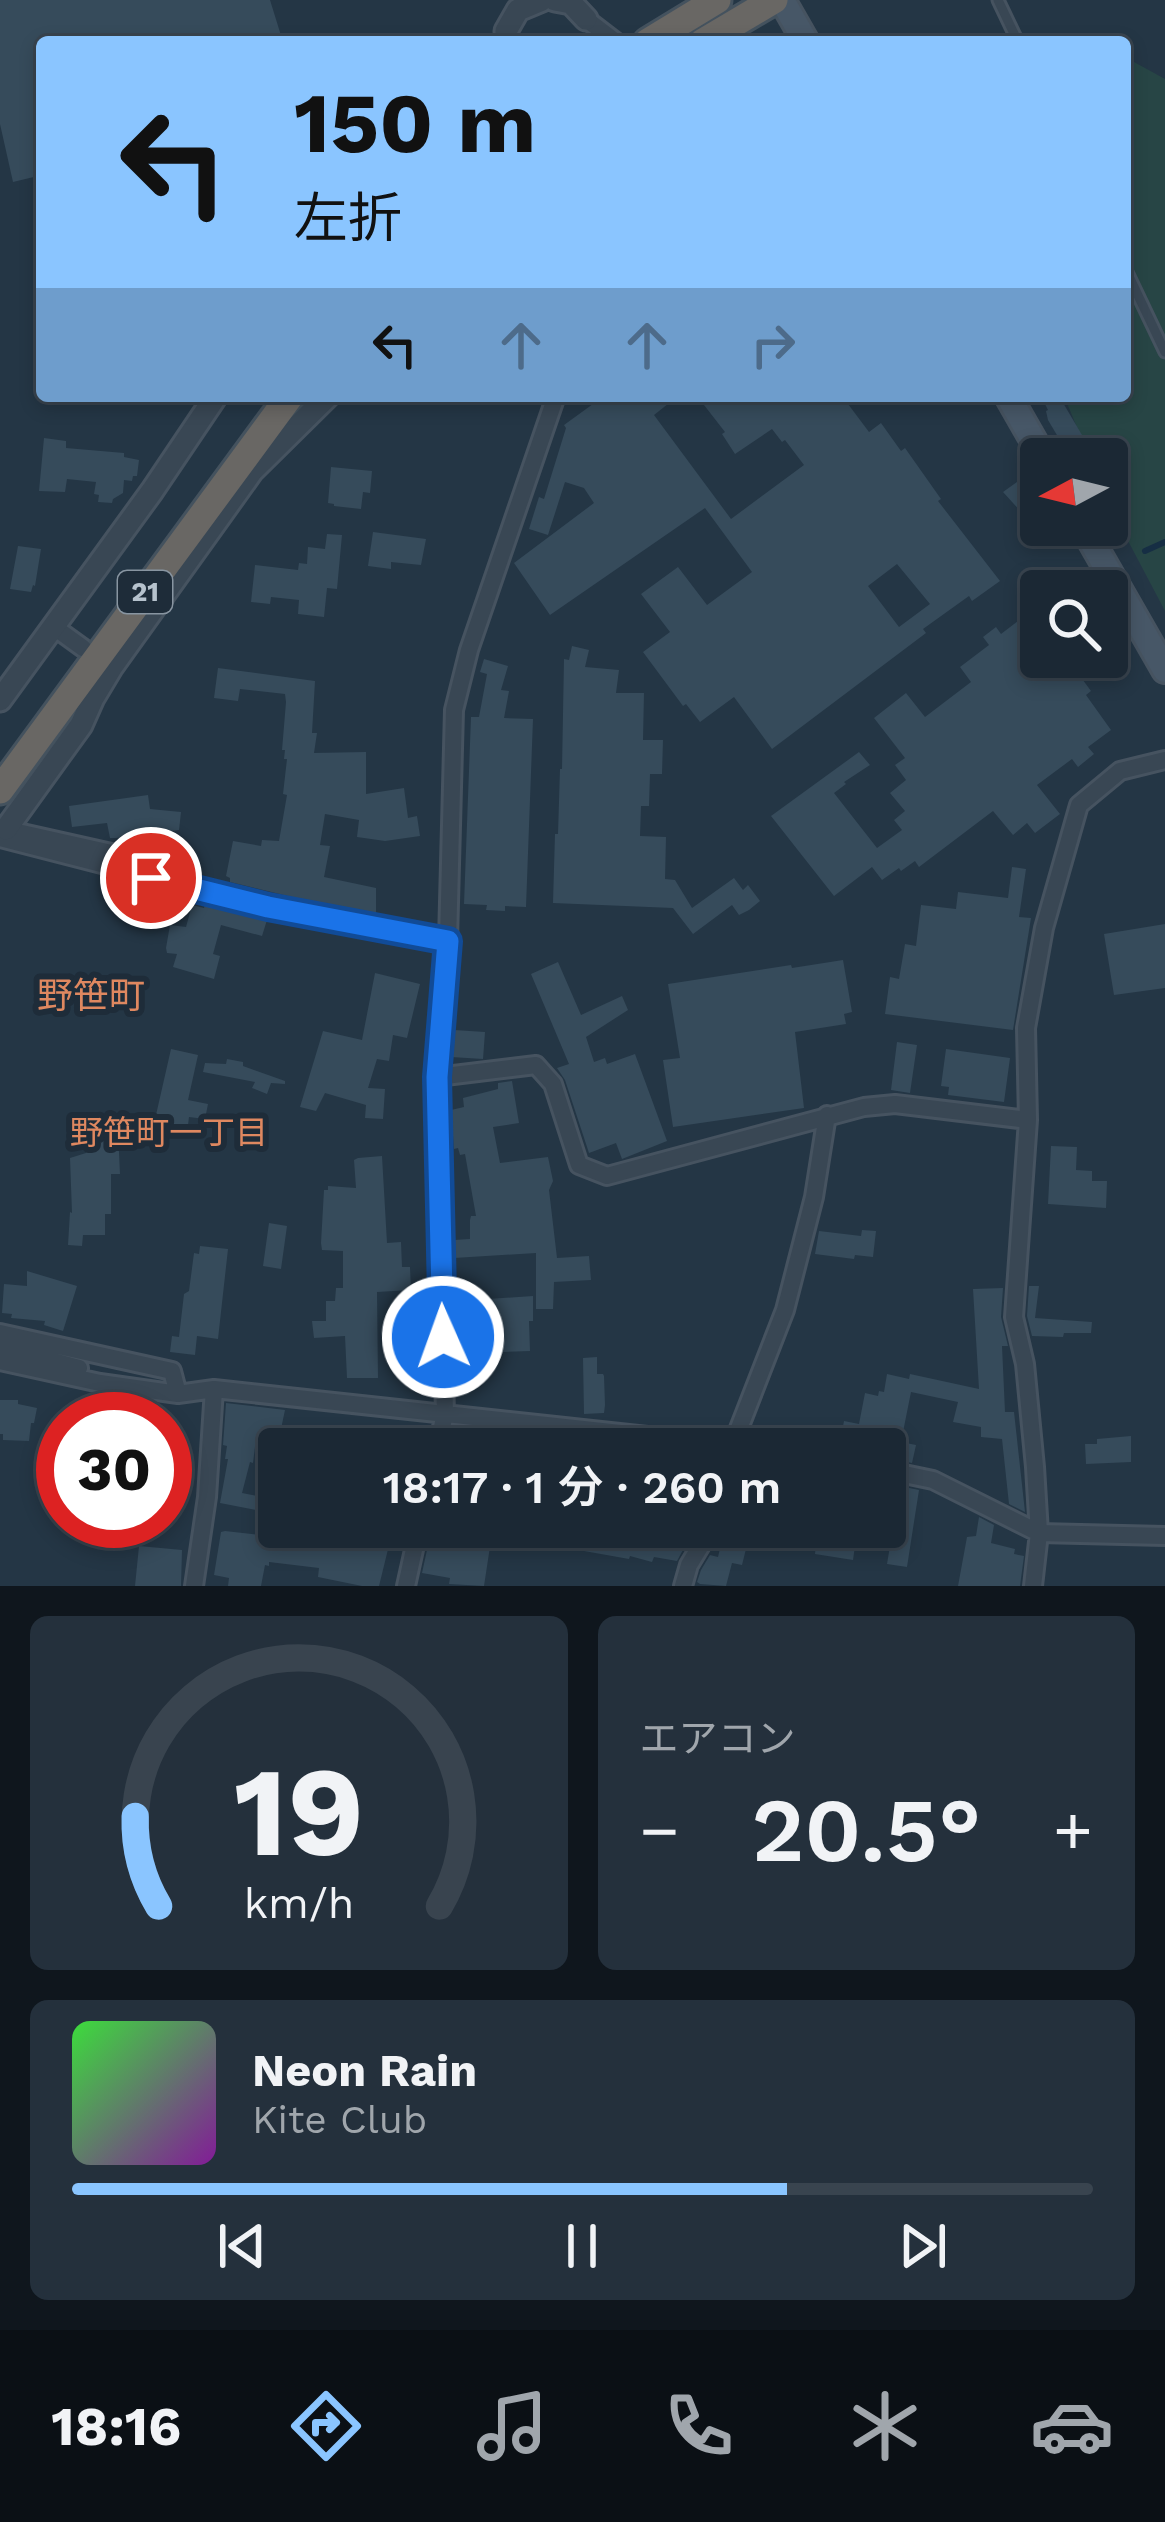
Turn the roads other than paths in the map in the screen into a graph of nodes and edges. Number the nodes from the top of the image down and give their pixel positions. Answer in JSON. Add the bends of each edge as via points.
{"nodes":[{"id":1,"x":542,"y":0,"type":"edge"},
{"id":2,"x":555,"y":0,"type":"edge"},
{"id":3,"x":717,"y":0,"type":"edge"},
{"id":4,"x":778,"y":0,"type":"edge"},
{"id":5,"x":998,"y":0,"type":"edge"},
{"id":6,"x":585,"y":31,"type":"edge"},
{"id":7,"x":507,"y":36,"type":"edge"},
{"id":8,"x":658,"y":36,"type":"edge"},
{"id":9,"x":715,"y":36,"type":"edge"},
{"id":10,"x":802,"y":36,"type":"edge"},
{"id":11,"x":1015,"y":36,"type":"edge"},
{"id":12,"x":1131,"y":281,"type":"edge"},
{"id":13,"x":1165,"y":352,"type":"edge"},
{"id":14,"x":212,"y":402,"type":"edge"},
{"id":15,"x":266,"y":402,"type":"edge"},
{"id":16,"x":286,"y":402,"type":"edge"},
{"id":17,"x":322,"y":402,"type":"edge"},
{"id":18,"x":554,"y":402,"type":"edge"},
{"id":19,"x":1011,"y":402,"type":"edge"},
{"id":20,"x":1032,"y":438,"type":"edge"},
{"id":21,"x":1094,"y":546,"type":"edge"},
{"id":22,"x":54,"y":627,"type":"junction"},
{"id":23,"x":83,"y":648,"type":"dead end"},
{"id":24,"x":1165,"y":670,"type":"edge"},
{"id":25,"x":0,"y":700,"type":"edge"},
{"id":26,"x":1165,"y":760,"type":"edge"},
{"id":27,"x":0,"y":770,"type":"edge"},
{"id":28,"x":0,"y":790,"type":"edge"},
{"id":29,"x":2,"y":831,"type":"edge"},
{"id":30,"x":448,"y":941,"type":"junction"},
{"id":31,"x":437,"y":1077,"type":"junction"},
{"id":32,"x":827,"y":1115,"type":"junction"},
{"id":33,"x":1028,"y":1120,"type":"junction"},
{"id":34,"x":0,"y":1333,"type":"edge"},
{"id":35,"x":0,"y":1347,"type":"edge"},
{"id":36,"x":0,"y":1361,"type":"edge"},
{"id":37,"x":214,"y":1389,"type":"junction"},
{"id":38,"x":164,"y":1392,"type":"edge"},
{"id":39,"x":170,"y":1392,"type":"edge"},
{"id":40,"x":177,"y":1392,"type":"edge"},
{"id":41,"x":192,"y":1392,"type":"edge"},
{"id":42,"x":445,"y":1414,"type":"junction"},
{"id":43,"x":442,"y":1428,"type":"edge"},
{"id":44,"x":566,"y":1428,"type":"edge"},
{"id":45,"x":738,"y":1428,"type":"edge"},
{"id":46,"x":906,"y":1474,"type":"edge"},
{"id":47,"x":1039,"y":1533,"type":"junction"},
{"id":48,"x":1165,"y":1536,"type":"edge"},
{"id":49,"x":414,"y":1548,"type":"edge"},
{"id":50,"x":699,"y":1548,"type":"edge"},
{"id":51,"x":194,"y":1586,"type":"edge"},
{"id":52,"x":406,"y":1586,"type":"edge"},
{"id":53,"x":683,"y":1586,"type":"edge"},
{"id":54,"x":1033,"y":1586,"type":"edge"}],
"edges":[{"from":1,"to":7,"type":"street","via":[[518,10]]},
{"from":2,"to":6,"type":"street","via":[[571,3]]},
{"from":3,"to":8,"type":"highway"},
{"from":4,"to":9,"type":"highway"},
{"from":4,"to":10,"type":"main road"},
{"from":5,"to":11,"type":"lane"},
{"from":12,"to":13,"type":"lane"},
{"from":14,"to":22,"type":"street"},
{"from":15,"to":27,"type":"highway","number":"21"},
{"from":16,"to":28,"type":"highway","number":"21"},
{"from":17,"to":29,"type":"street","via":[[252,471],[107,666],[81,725]]},
{"from":18,"to":30,"type":"street","via":[[454,710]]},
{"from":19,"to":20,"type":"main road"},
{"from":21,"to":24,"type":"main road"},
{"from":22,"to":23,"type":"street"},
{"from":22,"to":25,"type":"street"},
{"from":26,"to":33,"type":"street","via":[[1120,771],[1079,805],[1026,1028]]},
{"from":29,"to":30,"type":"street","via":[[183,869],[189,888]]},
{"from":30,"to":31,"type":"street"},
{"from":31,"to":32,"type":"street","via":[[536,1065],[553,1084],[579,1165],[607,1177]]},
{"from":31,"to":42,"type":"street"},
{"from":32,"to":33,"type":"street","via":[[895,1104]]},
{"from":32,"to":45,"type":"street","via":[[785,1310]]},
{"from":33,"to":47,"type":"street","via":[[1014,1317]]},
{"from":34,"to":40,"type":"street","via":[[172,1371]]},
{"from":35,"to":39,"type":"street"},
{"from":36,"to":38,"type":"street"},
{"from":37,"to":41,"type":"street"},
{"from":37,"to":42,"type":"street"},
{"from":37,"to":51,"type":"street"},
{"from":42,"to":43,"type":"street"},
{"from":42,"to":44,"type":"street"},
{"from":46,"to":47,"type":"street"},
{"from":47,"to":48,"type":"street"},
{"from":47,"to":54,"type":"street"},
{"from":49,"to":52,"type":"street"},
{"from":50,"to":53,"type":"street"}]}
